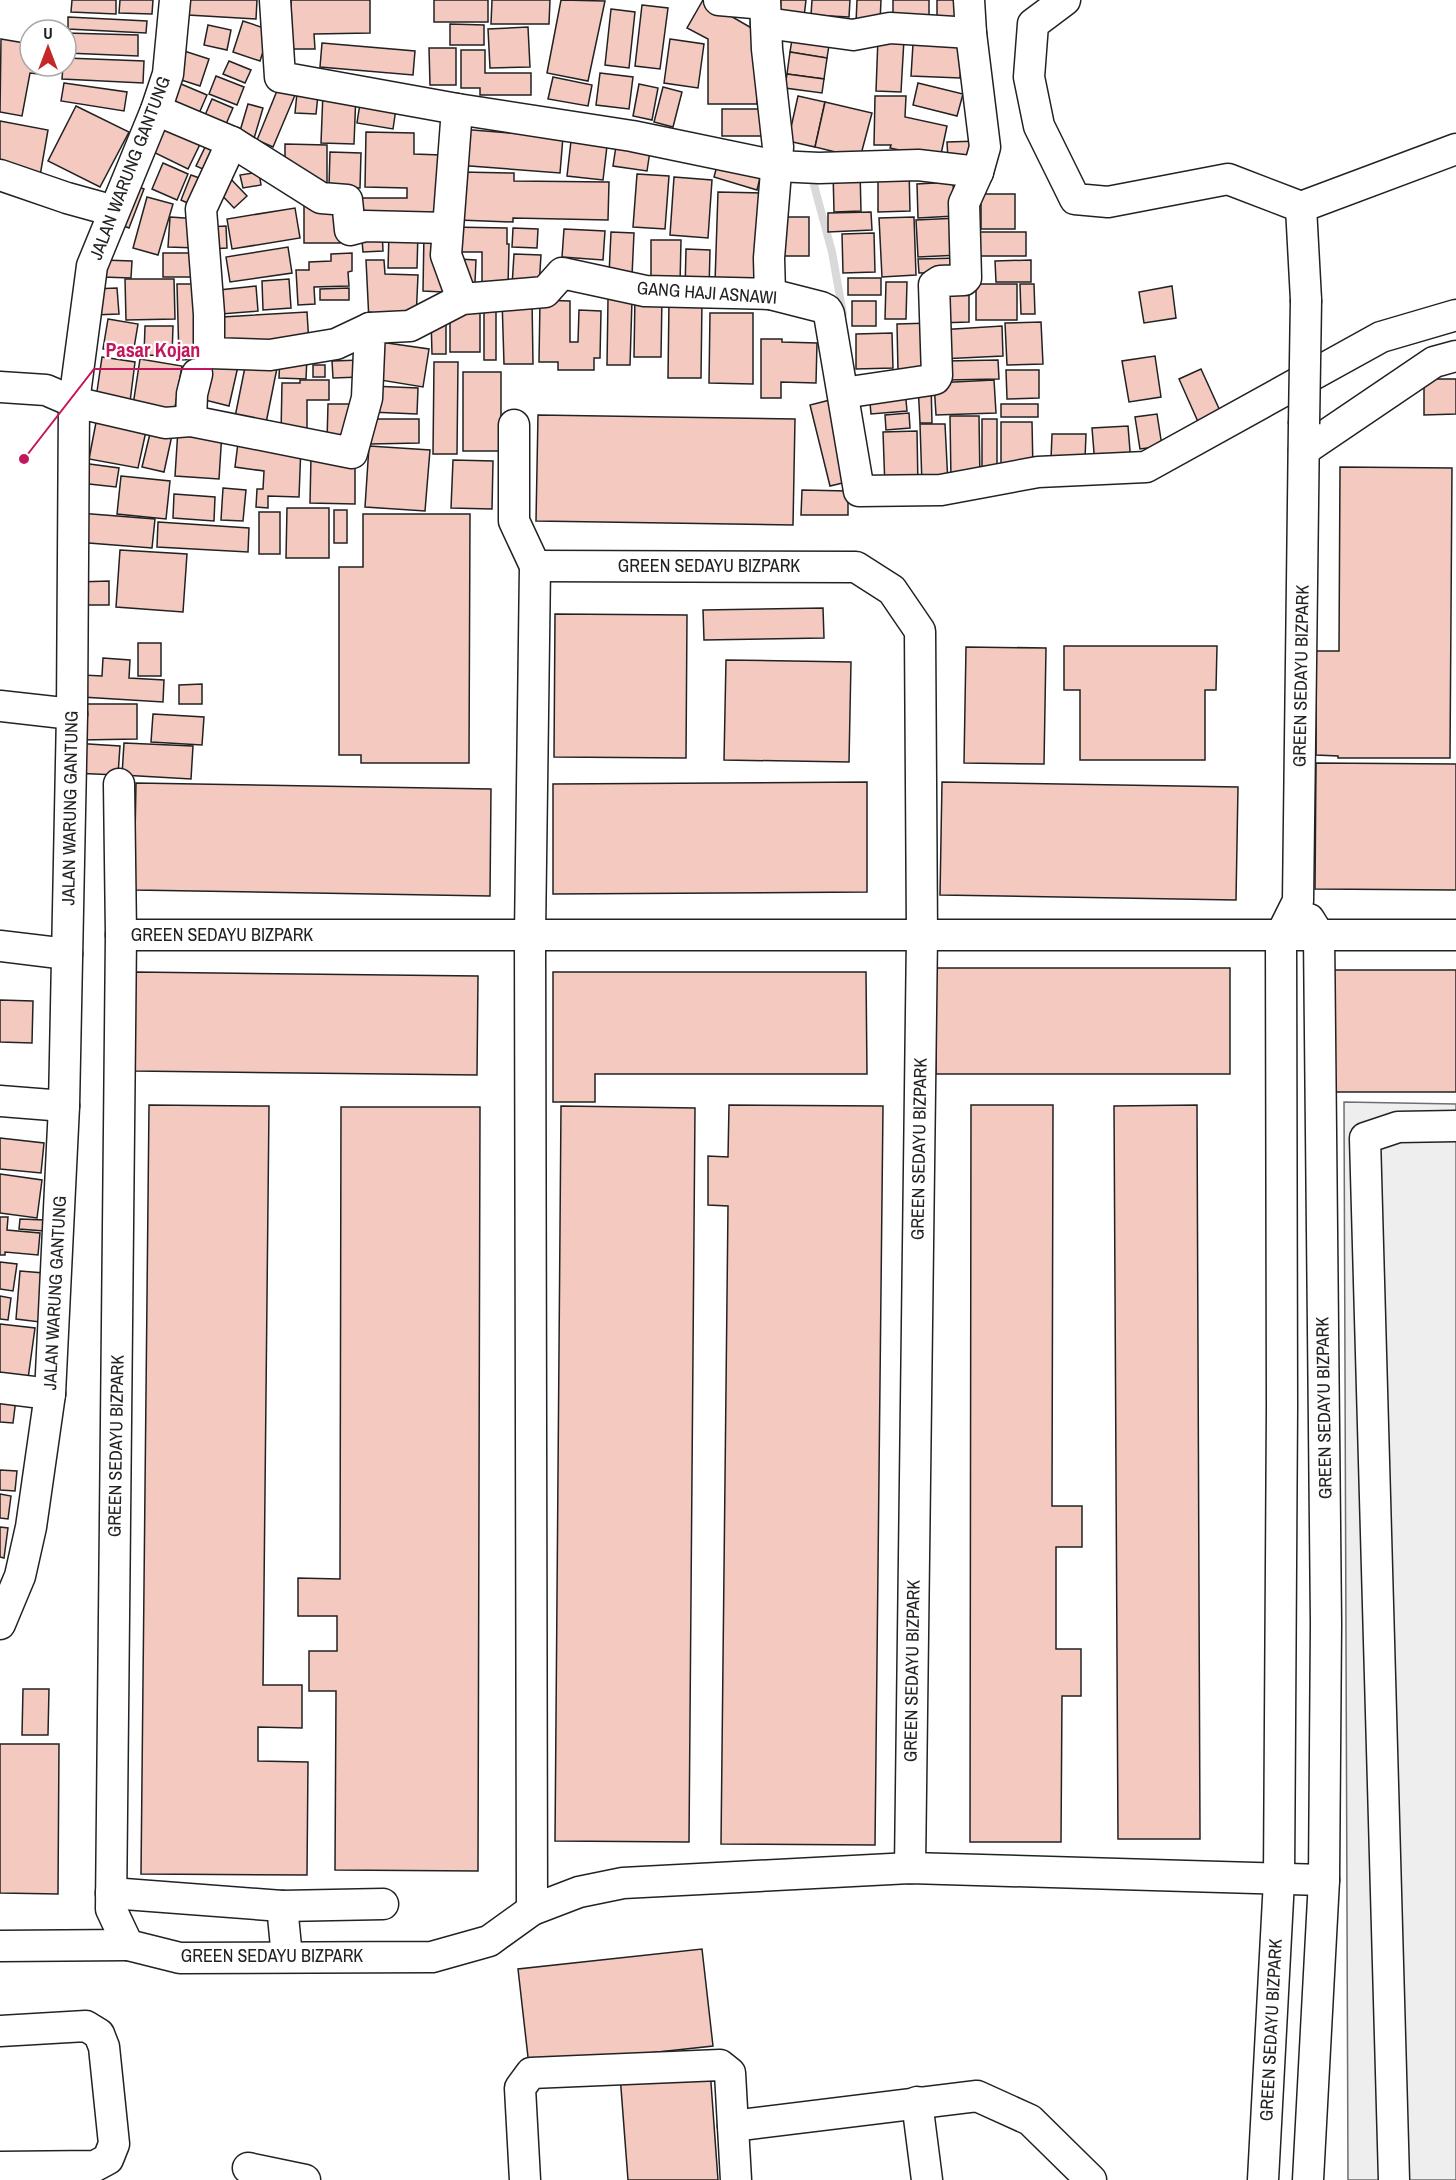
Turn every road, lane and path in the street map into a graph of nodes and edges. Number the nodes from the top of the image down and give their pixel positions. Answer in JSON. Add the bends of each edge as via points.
{"nodes":[{"id":1,"x":175,"y":0,"type":"edge"},
{"id":2,"x":275,"y":0,"type":"edge"},
{"id":3,"x":719,"y":0,"type":"edge"},
{"id":4,"x":969,"y":0,"type":"edge"},
{"id":5,"x":1065,"y":0,"type":"edge"},
{"id":6,"x":765,"y":9,"type":"edge"},
{"id":7,"x":971,"y":33,"type":"junction"},
{"id":8,"x":457,"y":109,"type":"junction"},
{"id":9,"x":156,"y":110,"type":"junction"},
{"id":10,"x":232,"y":142,"type":"junction"},
{"id":11,"x":1456,"y":149,"type":"edge"},
{"id":12,"x":790,"y":161,"type":"junction"},
{"id":13,"x":978,"y":172,"type":"junction"},
{"id":14,"x":0,"y":175,"type":"edge"},
{"id":15,"x":1301,"y":207,"type":"junction"},
{"id":16,"x":114,"y":211,"type":"junction"},
{"id":17,"x":447,"y":228,"type":"junction"},
{"id":18,"x":770,"y":294,"type":"junction"},
{"id":19,"x":462,"y":299,"type":"junction"},
{"id":20,"x":1456,"y":315,"type":"edge"},
{"id":21,"x":369,"y":328,"type":"junction"},
{"id":22,"x":1456,"y":356,"type":"edge"},
{"id":23,"x":197,"y":374,"type":"dead end"},
{"id":24,"x":0,"y":387,"type":"edge"},
{"id":25,"x":851,"y":392,"type":"junction"},
{"id":26,"x":74,"y":402,"type":"junction"},
{"id":27,"x":190,"y":421,"type":"junction"},
{"id":28,"x":514,"y":425,"type":"dead end"},
{"id":29,"x":1304,"y":437,"type":"junction"},
{"id":30,"x":536,"y":566,"type":"junction"},
{"id":31,"x":0,"y":706,"type":"edge"},
{"id":32,"x":72,"y":714,"type":"junction"},
{"id":33,"x":119,"y":784,"type":"dead end"},
{"id":34,"x":1298,"y":902,"type":"junction"},
{"id":35,"x":121,"y":935,"type":"junction"},
{"id":36,"x":530,"y":935,"type":"junction"},
{"id":37,"x":922,"y":935,"type":"junction"},
{"id":38,"x":1281,"y":935,"type":"junction"},
{"id":39,"x":1319,"y":935,"type":"junction"},
{"id":40,"x":1456,"y":935,"type":"edge"},
{"id":41,"x":0,"y":946,"type":"edge"},
{"id":42,"x":67,"y":954,"type":"junction"},
{"id":43,"x":0,"y":1101,"type":"edge"},
{"id":44,"x":64,"y":1106,"type":"junction"},
{"id":45,"x":1456,"y":1126,"type":"edge"},
{"id":46,"x":0,"y":1388,"type":"edge"},
{"id":47,"x":50,"y":1394,"type":"junction"},
{"id":48,"x":0,"y":1624,"type":"edge"},
{"id":49,"x":910,"y":1868,"type":"junction"},
{"id":50,"x":1279,"y":1880,"type":"junction"},
{"id":51,"x":1324,"y":1880,"type":"junction"},
{"id":52,"x":111,"y":1893,"type":"junction"},
{"id":53,"x":383,"y":1904,"type":"dead end"},
{"id":54,"x":282,"y":1905,"type":"junction"},
{"id":55,"x":532,"y":1910,"type":"junction"},
{"id":56,"x":128,"y":1945,"type":"junction"},
{"id":57,"x":0,"y":1946,"type":"edge"},
{"id":58,"x":287,"y":1957,"type":"junction"},
{"id":59,"x":0,"y":2031,"type":"edge"},
{"id":60,"x":917,"y":2102,"type":"junction"},
{"id":61,"x":733,"y":2126,"type":"junction"},
{"id":62,"x":0,"y":2167,"type":"edge"},
{"id":63,"x":248,"y":2168,"type":"dead end"},
{"id":64,"x":305,"y":2180,"type":"edge"},
{"id":65,"x":525,"y":2180,"type":"edge"},
{"id":66,"x":736,"y":2180,"type":"edge"},
{"id":67,"x":927,"y":2180,"type":"edge"},
{"id":68,"x":1091,"y":2180,"type":"edge"},
{"id":69,"x":1263,"y":2180,"type":"edge"},
{"id":70,"x":1308,"y":2180,"type":"edge"},
{"id":71,"x":1394,"y":2180,"type":"edge"}],
"edges":[{"from":1,"to":9,"type":"street","name":"JALAN WARUNG GANTUNG","via":[[168,74]]},
{"from":2,"to":8,"type":"street","via":[[280,77]]},
{"from":3,"to":6,"type":"street"},
{"from":4,"to":7,"type":"street"},
{"from":5,"to":15,"type":"street","via":[[1033,24],[1029,77],[1039,126],[1075,199],[1108,202],[1228,179]]},
{"from":6,"to":7,"type":"street","via":[[853,35],[890,28]]},
{"from":6,"to":12,"type":"street","via":[[766,49]]},
{"from":7,"to":13,"type":"street","via":[[985,147]]},
{"from":8,"to":12,"type":"street"},
{"from":8,"to":17,"type":"street"},
{"from":9,"to":10,"type":"street"},
{"from":9,"to":16,"type":"street","name":"JALAN WARUNG GANTUNG"},
{"from":10,"to":17,"type":"street","via":[[321,198],[347,200],[350,230],[364,226]]},
{"from":10,"to":21,"type":"street","name":"GANG HAJI ASNAWI","via":[[201,209],[209,352],[270,355],[336,344]]},
{"from":11,"to":15,"type":"street"},
{"from":12,"to":13,"type":"street","via":[[918,165]]},
{"from":12,"to":18,"type":"street","via":[[769,258]]},
{"from":13,"to":25,"type":"street","via":[[964,203],[966,278],[934,285],[935,380]]},
{"from":14,"to":16,"type":"street"},
{"from":15,"to":29,"type":"street","name":"GREEN SEDAYU BIZPARK","bridge":true,"via":[[1306,300]]},
{"from":16,"to":26,"type":"street","name":"JALAN WARUNG GANTUNG","via":[[92,266]]},
{"from":17,"to":19,"type":"street","via":[[446,255]]},
{"from":18,"to":19,"type":"street","name":"GANG HAJI ASNAWI","via":[[645,291],[562,273],[545,292]]},
{"from":18,"to":25,"type":"street","name":"GANG HAJI ASNAWI","via":[[827,310]]},
{"from":19,"to":21,"type":"street","name":"GANG HAJI ASNAWI","via":[[410,326]]},
{"from":20,"to":25,"type":"street","name":"GANG HAJI ASNAWI","via":[[1381,337],[1146,467],[1038,472],[940,490],[859,491]]},
{"from":21,"to":27,"type":"street","via":[[367,398],[352,453]]},
{"from":22,"to":29,"type":"street","via":[[1434,362]]},
{"from":23,"to":27,"type":"street"},
{"from":24,"to":26,"type":"street","via":[[46,390]]},
{"from":26,"to":27,"type":"street","via":[[165,423]]},
{"from":26,"to":32,"type":"street","name":"JALAN WARUNG GANTUNG"},
{"from":28,"to":30,"type":"street","via":[[514,521]]},
{"from":29,"to":34,"type":"street","name":"GREEN SEDAYU BIZPARK"},
{"from":30,"to":36,"type":"street"},
{"from":30,"to":37,"type":"street","name":"GREEN SEDAYU BIZPARK","via":[[856,567],[892,590],[920,631]]},
{"from":31,"to":32,"type":"street"},
{"from":32,"to":42,"type":"street","name":"JALAN WARUNG GANTUNG"},
{"from":33,"to":35,"type":"street"},
{"from":34,"to":38,"type":"street","name":"GREEN SEDAYU BIZPARK"},
{"from":34,"to":39,"type":"street"},
{"from":35,"to":36,"type":"street","name":"GREEN SEDAYU BIZPARK"},
{"from":35,"to":52,"type":"street","name":"GREEN SEDAYU BIZPARK"},
{"from":36,"to":37,"type":"street","name":"GREEN SEDAYU BIZPARK"},
{"from":36,"to":55,"type":"street"},
{"from":37,"to":38,"type":"street","name":"GREEN SEDAYU BIZPARK"},
{"from":37,"to":49,"type":"street","name":"GREEN SEDAYU BIZPARK"},
{"from":38,"to":39,"type":"street","name":"GREEN SEDAYU BIZPARK"},
{"from":38,"to":50,"type":"street","name":"GREEN SEDAYU BIZPARK"},
{"from":39,"to":40,"type":"street","name":"GREEN SEDAYU BIZPARK"},
{"from":39,"to":51,"type":"street","name":"GREEN SEDAYU BIZPARK","via":[[1326,1624]]},
{"from":41,"to":42,"type":"street"},
{"from":42,"to":44,"type":"street","name":"JALAN WARUNG GANTUNG"},
{"from":43,"to":44,"type":"street"},
{"from":44,"to":47,"type":"street","name":"JALAN WARUNG GANTUNG"},
{"from":45,"to":71,"type":"street","via":[[1398,1127],[1365,1138]]},
{"from":46,"to":47,"type":"street"},
{"from":47,"to":48,"type":"street","name":"JALAN WARUNG GANTUNG","via":[[31,1527],[20,1576]]},
{"from":49,"to":50,"type":"street","name":"GREEN SEDAYU BIZPARK"},
{"from":49,"to":55,"type":"street","name":"GREEN SEDAYU BIZPARK","via":[[623,1883],[579,1892]]},
{"from":50,"to":51,"type":"street","name":"GREEN SEDAYU BIZPARK"},
{"from":50,"to":69,"type":"street","name":"GREEN SEDAYU BIZPARK"},
{"from":51,"to":70,"type":"street","name":"GREEN SEDAYU BIZPARK"},
{"from":52,"to":54,"type":"street"},
{"from":52,"to":56,"type":"street","name":"GREEN SEDAYU BIZPARK","via":[[111,1909]]},
{"from":53,"to":54,"type":"street"},
{"from":54,"to":58,"type":"street"},
{"from":55,"to":58,"type":"street","name":"GREEN SEDAYU BIZPARK","via":[[489,1941],[432,1957]]},
{"from":56,"to":57,"type":"street"},
{"from":56,"to":58,"type":"street","name":"GREEN SEDAYU BIZPARK","via":[[180,1958]]},
{"from":59,"to":62,"type":"street","via":[[86,2026],[99,2034],[104,2047],[114,2145],[108,2159],[95,2166]]},
{"from":60,"to":61,"type":"street"},
{"from":60,"to":67,"type":"street"},
{"from":60,"to":68,"type":"street","via":[[977,2096],[1030,2120]]},
{"from":61,"to":65,"type":"street","via":[[730,2073],[720,2065],[531,2073],[520,2088]]},
{"from":61,"to":66,"type":"street"},
{"from":63,"to":64,"type":"street"}]}
